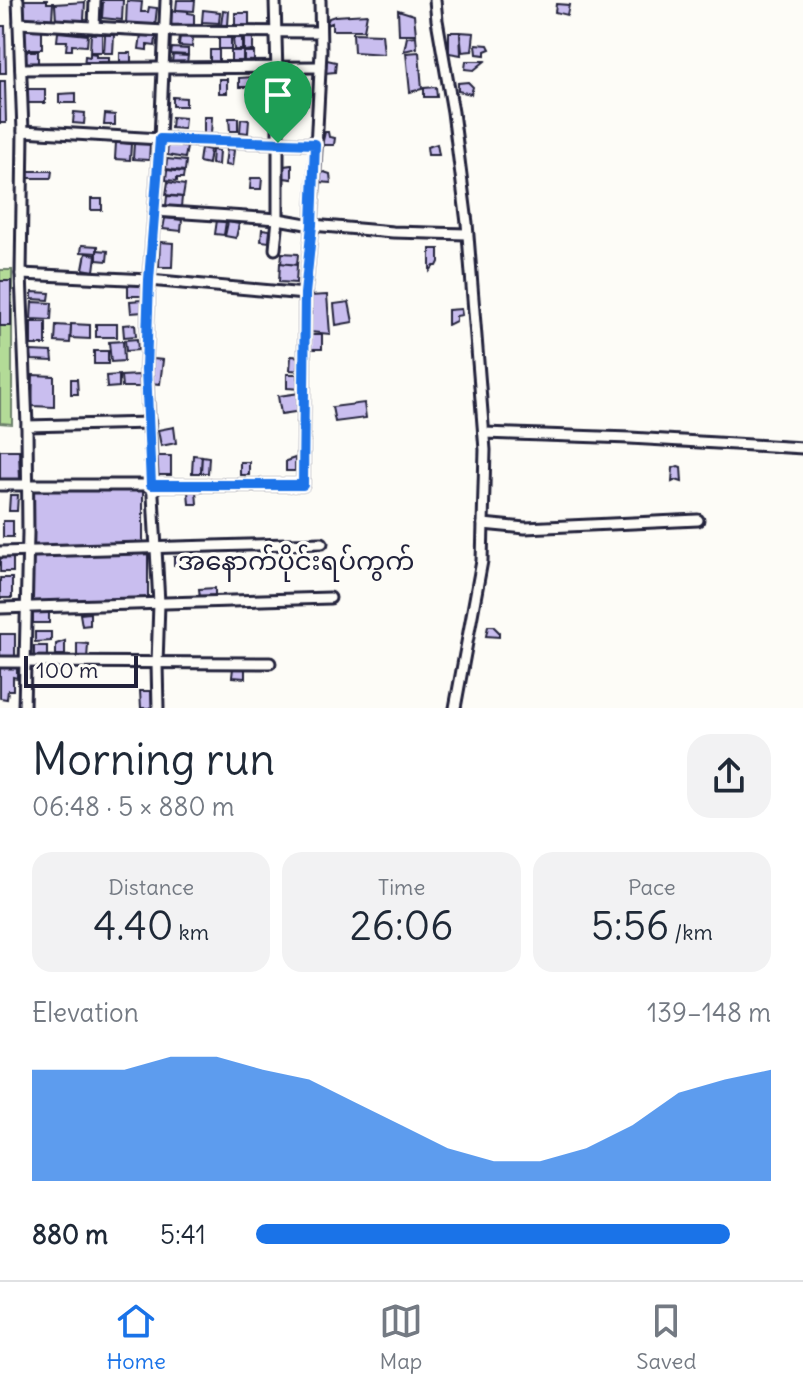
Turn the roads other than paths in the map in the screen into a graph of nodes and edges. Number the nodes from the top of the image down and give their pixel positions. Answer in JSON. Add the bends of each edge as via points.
{"nodes":[{"id":1,"x":18,"y":0,"type":"edge"},
{"id":2,"x":95,"y":0,"type":"edge"},
{"id":3,"x":166,"y":0,"type":"edge"},
{"id":4,"x":275,"y":0,"type":"edge"},
{"id":5,"x":320,"y":0,"type":"edge"},
{"id":6,"x":435,"y":0,"type":"edge"},
{"id":7,"x":19,"y":23,"type":"junction"},
{"id":8,"x":94,"y":27,"type":"junction"},
{"id":9,"x":165,"y":31,"type":"junction"},
{"id":10,"x":276,"y":32,"type":"junction"},
{"id":11,"x":320,"y":32,"type":"junction"},
{"id":12,"x":277,"y":67,"type":"junction"},
{"id":13,"x":320,"y":67,"type":"junction"},
{"id":14,"x":21,"y":69,"type":"junction"},
{"id":15,"x":164,"y":69,"type":"junction"},
{"id":16,"x":23,"y":131,"type":"junction"},
{"id":17,"x":160,"y":139,"type":"junction"},
{"id":18,"x":278,"y":143,"type":"junction"},
{"id":19,"x":315,"y":144,"type":"junction"},
{"id":20,"x":155,"y":211,"type":"junction"},
{"id":21,"x":278,"y":219,"type":"junction"},
{"id":22,"x":312,"y":225,"type":"junction"},
{"id":23,"x":467,"y":234,"type":"junction"},
{"id":24,"x":275,"y":249,"type":"dead end"},
{"id":25,"x":21,"y":274,"type":"junction"},
{"id":26,"x":149,"y":280,"type":"junction"},
{"id":27,"x":305,"y":294,"type":"junction"},
{"id":28,"x":150,"y":423,"type":"junction"},
{"id":29,"x":27,"y":426,"type":"junction"},
{"id":30,"x":484,"y":433,"type":"junction"},
{"id":31,"x":803,"y":448,"type":"edge"},
{"id":32,"x":0,"y":485,"type":"edge"},
{"id":33,"x":151,"y":485,"type":"junction"},
{"id":34,"x":28,"y":486,"type":"junction"},
{"id":35,"x":698,"y":520,"type":"dead end"},
{"id":36,"x":483,"y":524,"type":"junction"},
{"id":37,"x":322,"y":543,"type":"dead end"},
{"id":38,"x":157,"y":548,"type":"junction"},
{"id":39,"x":0,"y":552,"type":"edge"},
{"id":40,"x":27,"y":552,"type":"junction"},
{"id":41,"x":330,"y":598,"type":"dead end"},
{"id":42,"x":159,"y":603,"type":"junction"},
{"id":43,"x":0,"y":608,"type":"edge"},
{"id":44,"x":25,"y":608,"type":"junction"},
{"id":45,"x":0,"y":662,"type":"edge"},
{"id":46,"x":24,"y":662,"type":"junction"},
{"id":47,"x":270,"y":663,"type":"dead end"},
{"id":48,"x":157,"y":664,"type":"junction"},
{"id":49,"x":24,"y":708,"type":"edge"},
{"id":50,"x":158,"y":708,"type":"edge"},
{"id":51,"x":455,"y":708,"type":"edge"}],
"edges":[{"from":1,"to":7,"type":"street"},
{"from":2,"to":8,"type":"street"},
{"from":3,"to":9,"type":"street"},
{"from":4,"to":10,"type":"street"},
{"from":5,"to":11,"type":"street"},
{"from":6,"to":23,"type":"street"},
{"from":7,"to":8,"type":"street"},
{"from":7,"to":14,"type":"street"},
{"from":8,"to":9,"type":"street"},
{"from":9,"to":10,"type":"street"},
{"from":9,"to":15,"type":"street"},
{"from":10,"to":11,"type":"street"},
{"from":10,"to":12,"type":"street"},
{"from":11,"to":13,"type":"street"},
{"from":12,"to":13,"type":"street"},
{"from":12,"to":15,"type":"street"},
{"from":12,"to":18,"type":"street"},
{"from":13,"to":19,"type":"street"},
{"from":14,"to":15,"type":"street"},
{"from":14,"to":16,"type":"street"},
{"from":15,"to":17,"type":"street"},
{"from":16,"to":17,"type":"street"},
{"from":16,"to":25,"type":"street"},
{"from":17,"to":18,"type":"street"},
{"from":17,"to":20,"type":"street"},
{"from":18,"to":19,"type":"street"},
{"from":18,"to":21,"type":"street"},
{"from":19,"to":22,"type":"street"},
{"from":20,"to":21,"type":"street"},
{"from":20,"to":26,"type":"street"},
{"from":21,"to":22,"type":"street"},
{"from":21,"to":24,"type":"street"},
{"from":22,"to":23,"type":"street"},
{"from":22,"to":27,"type":"street"},
{"from":23,"to":30,"type":"street"},
{"from":25,"to":26,"type":"street"},
{"from":25,"to":29,"type":"street"},
{"from":26,"to":27,"type":"street"},
{"from":26,"to":28,"type":"street"},
{"from":27,"to":33,"type":"street","via":[[303,485]]},
{"from":28,"to":29,"type":"street"},
{"from":28,"to":33,"type":"street"},
{"from":29,"to":34,"type":"street"},
{"from":30,"to":31,"type":"street"},
{"from":30,"to":36,"type":"street"},
{"from":32,"to":34,"type":"street"},
{"from":33,"to":34,"type":"street"},
{"from":33,"to":38,"type":"street"},
{"from":34,"to":40,"type":"street"},
{"from":35,"to":36,"type":"street","via":[[525,528]]},
{"from":36,"to":51,"type":"street","via":[[482,561]]},
{"from":37,"to":38,"type":"street"},
{"from":38,"to":40,"type":"street"},
{"from":38,"to":42,"type":"street"},
{"from":39,"to":40,"type":"street"},
{"from":40,"to":44,"type":"street"},
{"from":41,"to":42,"type":"street"},
{"from":42,"to":44,"type":"street"},
{"from":42,"to":48,"type":"street"},
{"from":43,"to":44,"type":"street"},
{"from":44,"to":46,"type":"street"},
{"from":45,"to":46,"type":"street"},
{"from":46,"to":48,"type":"street"},
{"from":46,"to":49,"type":"street"},
{"from":47,"to":48,"type":"street"},
{"from":48,"to":50,"type":"street"}]}
